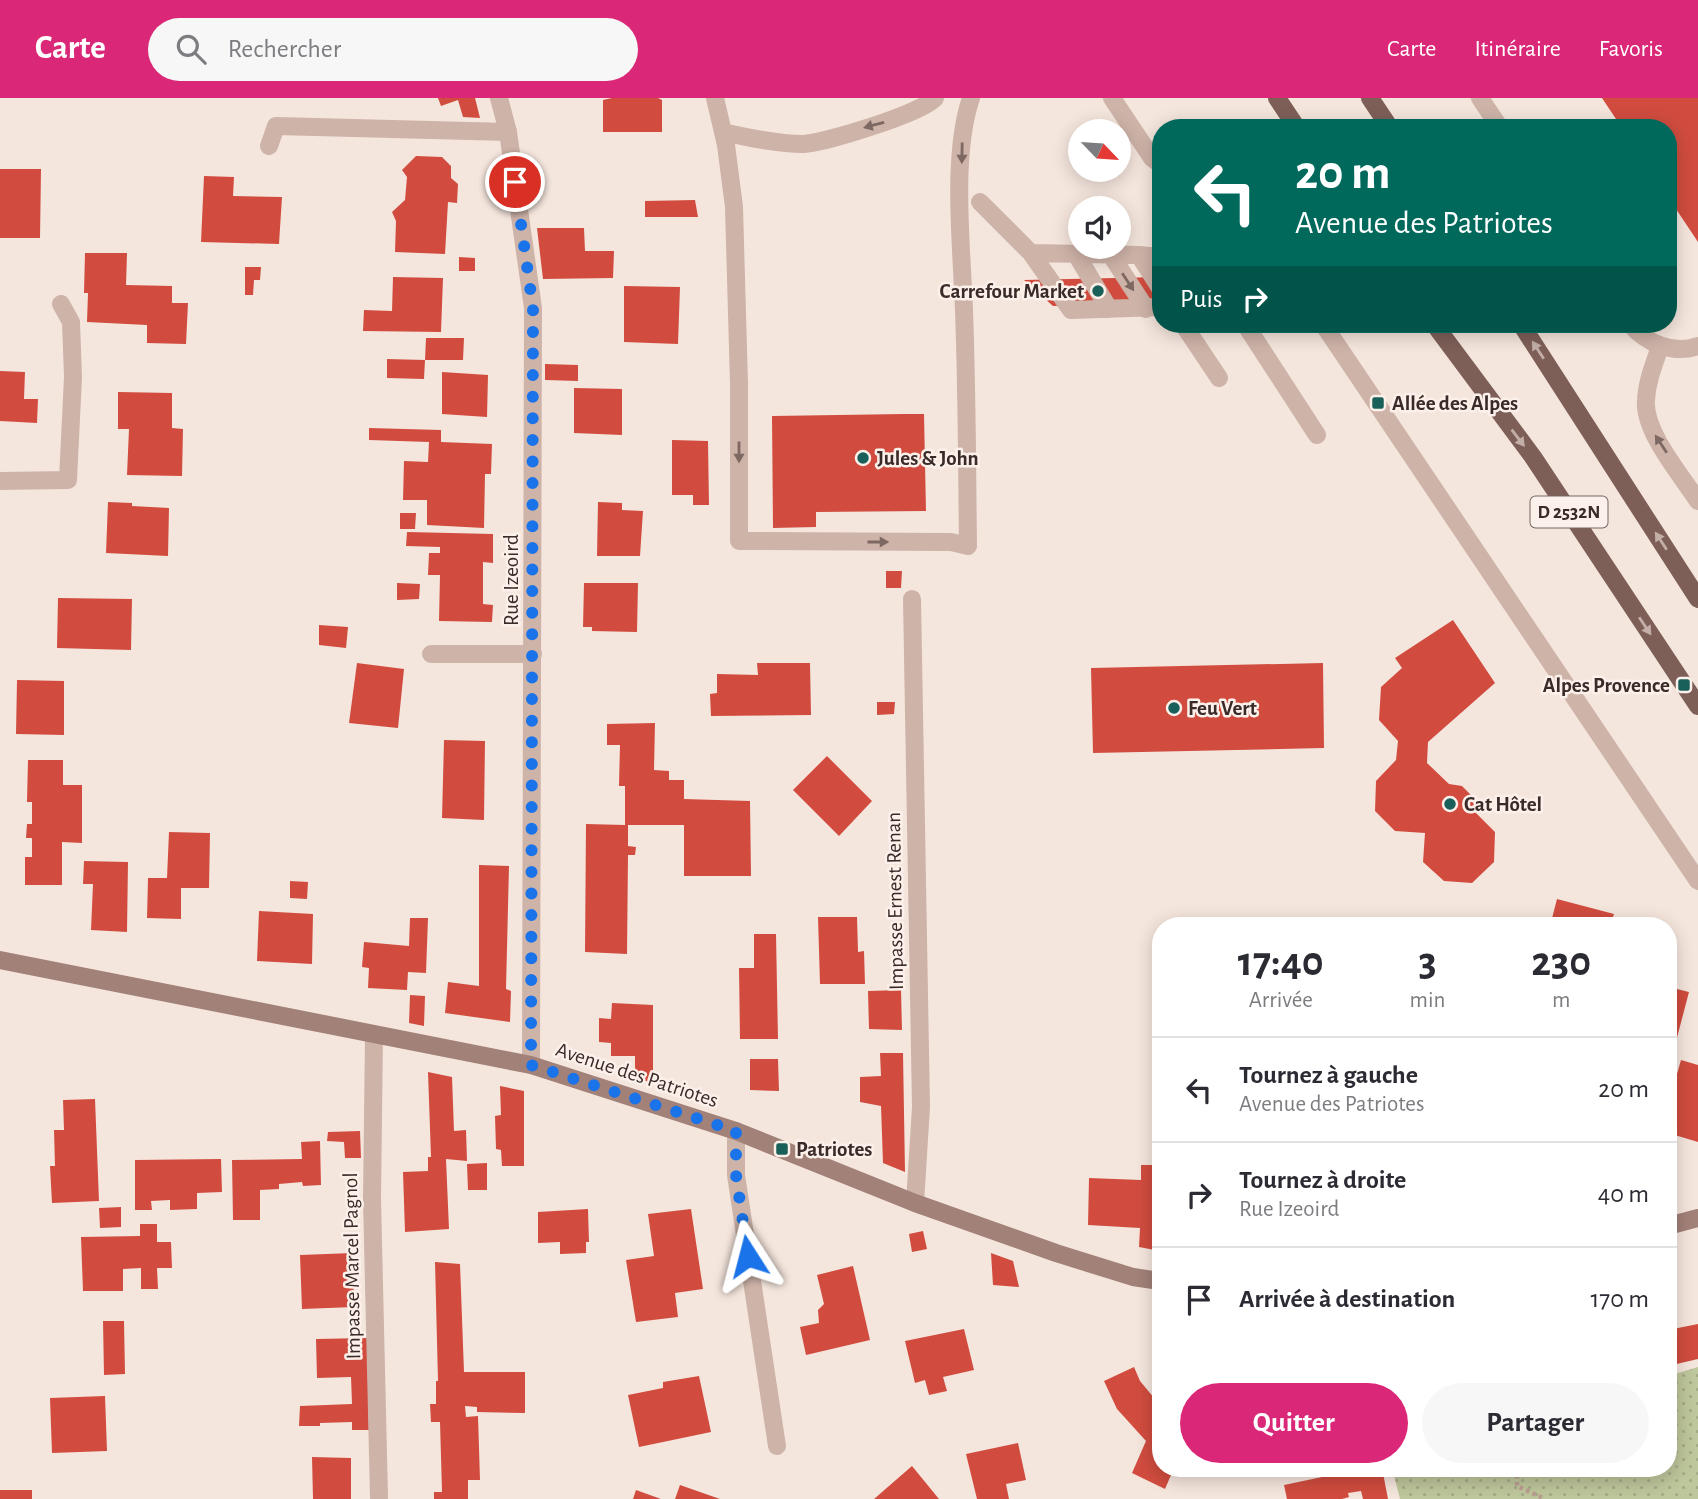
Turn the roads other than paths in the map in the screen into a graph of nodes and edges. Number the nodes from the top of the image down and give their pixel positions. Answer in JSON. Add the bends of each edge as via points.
{"nodes":[{"id":1,"x":499,"y":98,"type":"edge"},
{"id":2,"x":715,"y":98,"type":"edge"},
{"id":3,"x":936,"y":98,"type":"edge"},
{"id":4,"x":971,"y":98,"type":"edge"},
{"id":5,"x":1112,"y":98,"type":"edge"},
{"id":6,"x":1277,"y":98,"type":"edge"},
{"id":7,"x":1370,"y":98,"type":"edge"},
{"id":8,"x":1480,"y":98,"type":"edge"},
{"id":9,"x":1291,"y":119,"type":"edge"},
{"id":10,"x":1384,"y":119,"type":"edge"},
{"id":11,"x":1494,"y":119,"type":"edge"},
{"id":12,"x":508,"y":132,"type":"junction"},
{"id":13,"x":723,"y":132,"type":"junction"},
{"id":14,"x":269,"y":146,"type":"dead end"},
{"id":15,"x":1152,"y":158,"type":"edge"},
{"id":16,"x":980,"y":202,"type":"dead end"},
{"id":17,"x":1031,"y":253,"type":"junction"},
{"id":18,"x":1068,"y":254,"type":"edge"},
{"id":19,"x":1131,"y":255,"type":"edge"},
{"id":20,"x":1139,"y":255,"type":"junction"},
{"id":21,"x":1152,"y":256,"type":"edge"},
{"id":22,"x":1079,"y":259,"type":"edge"},
{"id":23,"x":1114,"y":259,"type":"edge"},
{"id":24,"x":1152,"y":275,"type":"edge"},
{"id":25,"x":61,"y":304,"type":"dead end"},
{"id":26,"x":1152,"y":307,"type":"edge"},
{"id":27,"x":1152,"y":308,"type":"edge"},
{"id":28,"x":1109,"y":309,"type":"junction"},
{"id":29,"x":1191,"y":333,"type":"edge"},
{"id":30,"x":1251,"y":333,"type":"edge"},
{"id":31,"x":1329,"y":333,"type":"edge"},
{"id":32,"x":1441,"y":333,"type":"edge"},
{"id":33,"x":1527,"y":333,"type":"edge"},
{"id":34,"x":1638,"y":333,"type":"edge"},
{"id":35,"x":1660,"y":346,"type":"junction"},
{"id":36,"x":1698,"y":346,"type":"edge"},
{"id":37,"x":1219,"y":378,"type":"dead end"},
{"id":38,"x":1317,"y":435,"type":"dead end"},
{"id":39,"x":0,"y":481,"type":"edge"},
{"id":40,"x":1698,"y":501,"type":"edge"},
{"id":41,"x":1698,"y":598,"type":"edge"},
{"id":42,"x":912,"y":599,"type":"dead end"},
{"id":43,"x":431,"y":654,"type":"dead end"},
{"id":44,"x":533,"y":654,"type":"junction"},
{"id":45,"x":1698,"y":706,"type":"edge"},
{"id":46,"x":1698,"y":881,"type":"edge"},
{"id":47,"x":0,"y":960,"type":"edge"},
{"id":48,"x":374,"y":1035,"type":"junction"},
{"id":49,"x":531,"y":1065,"type":"junction"},
{"id":50,"x":736,"y":1131,"type":"junction"},
{"id":51,"x":915,"y":1203,"type":"junction"},
{"id":52,"x":1698,"y":1219,"type":"edge"},
{"id":53,"x":1677,"y":1224,"type":"edge"},
{"id":54,"x":1152,"y":1280,"type":"edge"},
{"id":55,"x":777,"y":1446,"type":"dead end"},
{"id":56,"x":379,"y":1497,"type":"edge"}],
"edges":[{"from":1,"to":12,"type":"street","name":"Rue Izeoird"},
{"from":2,"to":13,"type":"street"},
{"from":3,"to":13,"type":"street","one_way":true,"via":[[899,118],[806,144]]},
{"from":4,"to":13,"type":"street","via":[[962,139],[961,209],[968,546],[951,542],[739,541],[734,207]]},
{"from":5,"to":15,"type":"street"},
{"from":6,"to":9,"type":"main road"},
{"from":7,"to":10,"type":"main road"},
{"from":8,"to":11,"type":"street"},
{"from":12,"to":14,"type":"street","via":[[276,126]]},
{"from":12,"to":44,"type":"street","name":"Rue Izeoird","via":[[533,308]]},
{"from":16,"to":17,"type":"street"},
{"from":17,"to":18,"type":"street"},
{"from":17,"to":28,"type":"street","via":[[1072,310]]},
{"from":19,"to":20,"type":"street"},
{"from":20,"to":21,"type":"street"},
{"from":20,"to":24,"type":"street"},
{"from":22,"to":28,"type":"street"},
{"from":23,"to":26,"type":"street","one_way":true},
{"from":25,"to":39,"type":"street","via":[[71,322],[68,480]]},
{"from":27,"to":28,"type":"street"},
{"from":29,"to":37,"type":"street"},
{"from":30,"to":38,"type":"street"},
{"from":31,"to":46,"type":"street"},
{"from":32,"to":45,"type":"main road","number":"D 2532N","one_way":true,"via":[[1532,457]]},
{"from":41,"to":33,"type":"main road","number":"D 2532N","one_way":true},
{"from":34,"to":35,"type":"street"},
{"from":35,"to":36,"type":"street"},
{"from":40,"to":35,"type":"street","one_way":true,"via":[[1650,428],[1645,403]]},
{"from":42,"to":51,"type":"street","name":"Impasse Ernest Renan","via":[[920,1107]]},
{"from":43,"to":44,"type":"street"},
{"from":44,"to":49,"type":"street","name":"Rue Izeoird"},
{"from":47,"to":48,"type":"street","name":"Avenue des Patriotes"},
{"from":48,"to":49,"type":"street","name":"Avenue des Patriotes"},
{"from":48,"to":56,"type":"street","name":"Impasse Marcel Pagnol","via":[[372,1199]]},
{"from":49,"to":50,"type":"street","name":"Avenue des Patriotes"},
{"from":50,"to":51,"type":"street","name":"Avenue des Patriotes"},
{"from":50,"to":55,"type":"street","via":[[736,1175]]},
{"from":51,"to":54,"type":"street","name":"Avenue des Patriotes","via":[[1056,1253]]},
{"from":52,"to":53,"type":"street"}]}
